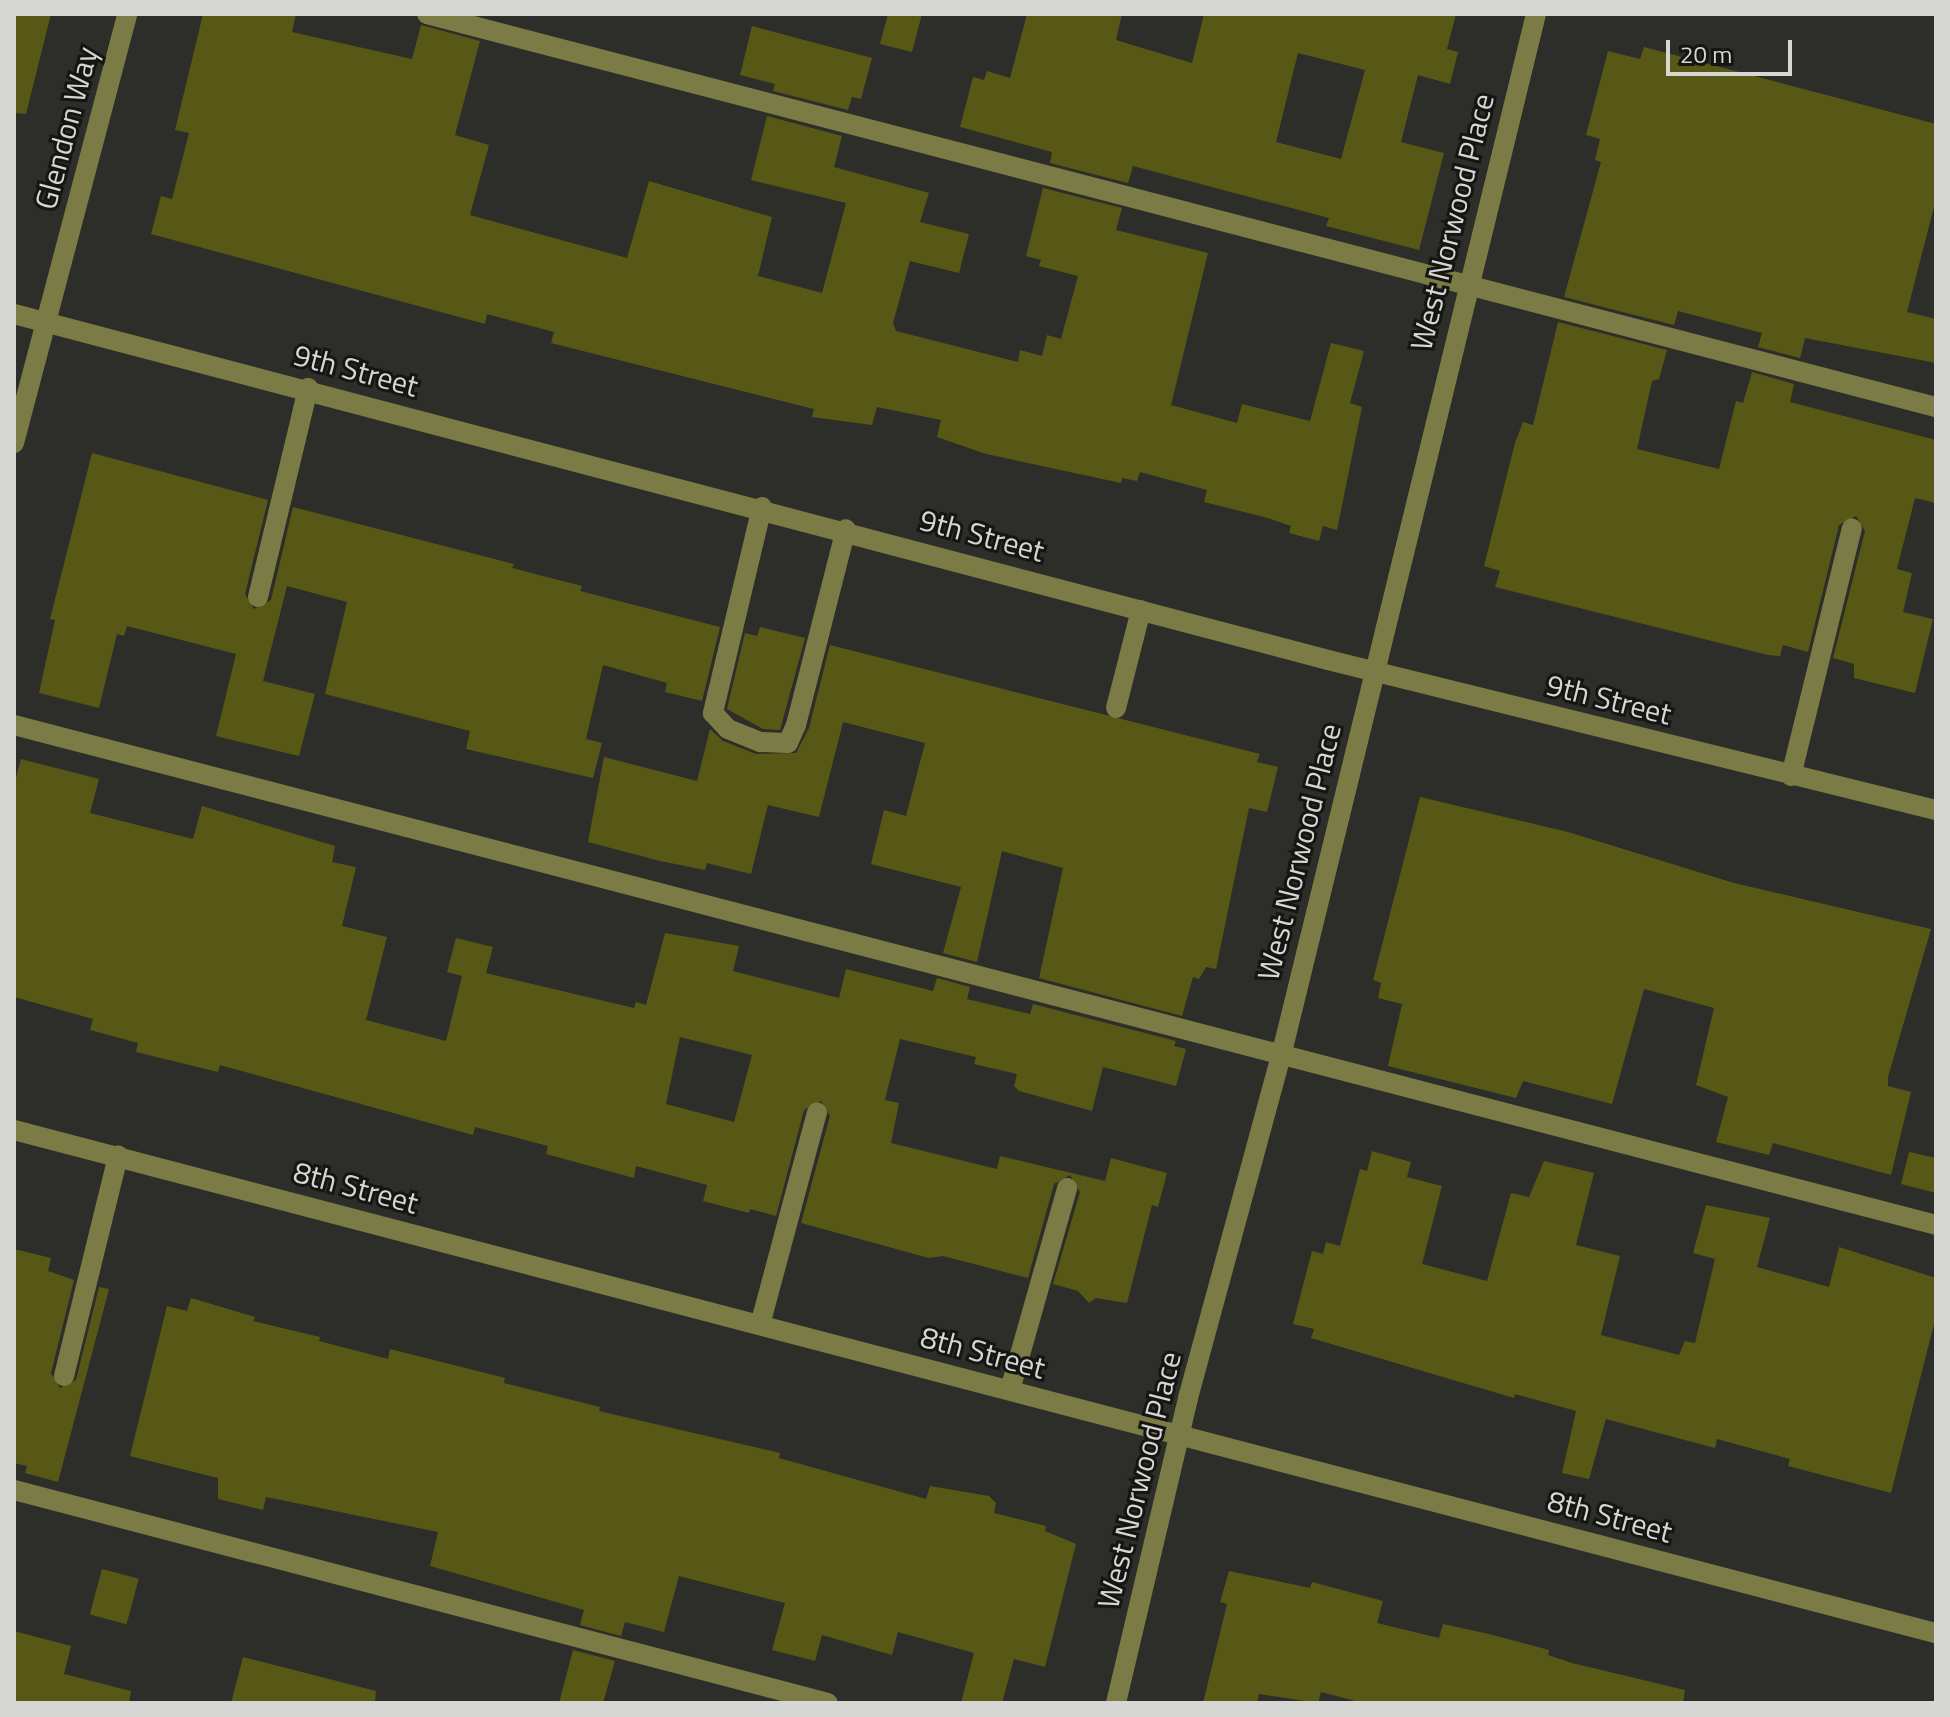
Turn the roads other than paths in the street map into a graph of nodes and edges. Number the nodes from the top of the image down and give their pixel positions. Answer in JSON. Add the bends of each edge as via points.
{"nodes":[{"id":1,"x":127,"y":14,"type":"edge"},
{"id":2,"x":427,"y":14,"type":"edge"},
{"id":3,"x":1536,"y":14,"type":"edge"},
{"id":4,"x":1465,"y":288,"type":"junction"},
{"id":5,"x":14,"y":314,"type":"edge"},
{"id":6,"x":47,"y":323,"type":"junction"},
{"id":7,"x":308,"y":388,"type":"junction"},
{"id":8,"x":1936,"y":407,"type":"edge"},
{"id":9,"x":14,"y":443,"type":"edge"},
{"id":10,"x":762,"y":507,"type":"junction"},
{"id":11,"x":1852,"y":528,"type":"dead end"},
{"id":12,"x":846,"y":529,"type":"junction"},
{"id":13,"x":258,"y":597,"type":"dead end"},
{"id":14,"x":1141,"y":610,"type":"junction"},
{"id":15,"x":1374,"y":671,"type":"junction"},
{"id":16,"x":1116,"y":708,"type":"dead end"},
{"id":17,"x":14,"y":725,"type":"edge"},
{"id":18,"x":1791,"y":776,"type":"junction"},
{"id":19,"x":1936,"y":810,"type":"edge"},
{"id":20,"x":1282,"y":1052,"type":"junction"},
{"id":21,"x":817,"y":1113,"type":"dead end"},
{"id":22,"x":14,"y":1130,"type":"edge"},
{"id":23,"x":118,"y":1156,"type":"junction"},
{"id":24,"x":1067,"y":1188,"type":"dead end"},
{"id":25,"x":1936,"y":1225,"type":"edge"},
{"id":26,"x":760,"y":1325,"type":"junction"},
{"id":27,"x":64,"y":1376,"type":"dead end"},
{"id":28,"x":1010,"y":1390,"type":"junction"},
{"id":29,"x":1180,"y":1435,"type":"junction"},
{"id":30,"x":14,"y":1490,"type":"edge"},
{"id":31,"x":1936,"y":1633,"type":"edge"},
{"id":32,"x":828,"y":1703,"type":"edge"},
{"id":33,"x":1116,"y":1703,"type":"edge"}],
"edges":[{"from":1,"to":6,"type":"street","name":"Glendon Way"},
{"from":2,"to":4,"type":"street"},
{"from":3,"to":4,"type":"street","name":"West Norwood Place"},
{"from":4,"to":8,"type":"street"},
{"from":4,"to":15,"type":"street","name":"West Norwood Place"},
{"from":5,"to":6,"type":"street","name":"9th Street"},
{"from":6,"to":7,"type":"street","name":"9th Street"},
{"from":6,"to":9,"type":"street","name":"Glendon Way"},
{"from":7,"to":10,"type":"street","name":"9th Street"},
{"from":7,"to":13,"type":"street"},
{"from":10,"to":12,"type":"street","name":"9th Street"},
{"from":10,"to":12,"type":"street","via":[[713,713],[728,729],[760,742],[788,743],[796,725]]},
{"from":11,"to":18,"type":"street"},
{"from":12,"to":14,"type":"street","name":"9th Street"},
{"from":14,"to":15,"type":"street","name":"9th Street"},
{"from":14,"to":16,"type":"street"},
{"from":15,"to":18,"type":"street","name":"9th Street"},
{"from":15,"to":20,"type":"street","name":"West Norwood Place"},
{"from":17,"to":20,"type":"street"},
{"from":18,"to":19,"type":"street","name":"9th Street"},
{"from":20,"to":25,"type":"street"},
{"from":20,"to":29,"type":"street","name":"West Norwood Place"},
{"from":21,"to":26,"type":"street"},
{"from":22,"to":23,"type":"street","name":"8th Street"},
{"from":23,"to":26,"type":"street","name":"8th Street"},
{"from":23,"to":27,"type":"street"},
{"from":24,"to":28,"type":"street"},
{"from":26,"to":28,"type":"street","name":"8th Street"},
{"from":28,"to":29,"type":"street","name":"8th Street"},
{"from":29,"to":31,"type":"street","name":"8th Street"},
{"from":29,"to":33,"type":"street","name":"West Norwood Place"},
{"from":30,"to":32,"type":"street"}]}
